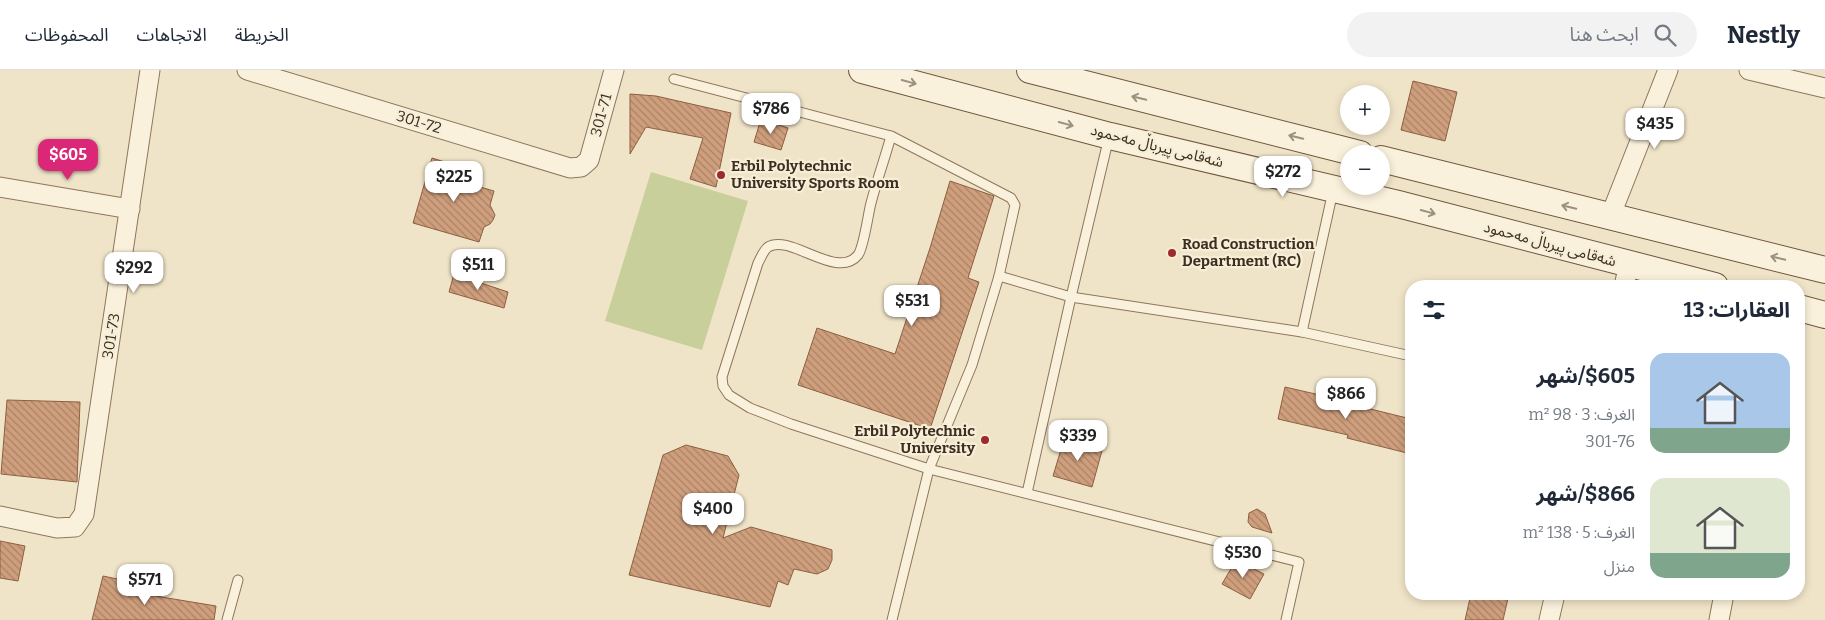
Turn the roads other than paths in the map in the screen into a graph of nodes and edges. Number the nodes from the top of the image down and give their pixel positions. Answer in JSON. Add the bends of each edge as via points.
{"nodes":[{"id":1,"x":150,"y":70,"type":"edge"},
{"id":2,"x":247,"y":70,"type":"edge"},
{"id":3,"x":614,"y":70,"type":"edge"},
{"id":4,"x":862,"y":70,"type":"edge"},
{"id":5,"x":1030,"y":70,"type":"edge"},
{"id":6,"x":1668,"y":70,"type":"edge"},
{"id":7,"x":1749,"y":70,"type":"edge"},
{"id":8,"x":674,"y":79,"type":"dead end"},
{"id":9,"x":1825,"y":88,"type":"edge"},
{"id":10,"x":891,"y":136,"type":"junction"},
{"id":11,"x":1110,"y":136,"type":"junction"},
{"id":12,"x":1340,"y":149,"type":"edge"},
{"id":13,"x":589,"y":160,"type":"joint"},
{"id":14,"x":1390,"y":161,"type":"edge"},
{"id":15,"x":1408,"y":166,"type":"junction"},
{"id":16,"x":0,"y":187,"type":"edge"},
{"id":17,"x":1333,"y":188,"type":"junction"},
{"id":18,"x":1398,"y":204,"type":"junction"},
{"id":19,"x":130,"y":209,"type":"junction"},
{"id":20,"x":1610,"y":217,"type":"junction"},
{"id":21,"x":1825,"y":270,"type":"edge"},
{"id":22,"x":1627,"y":275,"type":"edge"},
{"id":23,"x":999,"y":276,"type":"junction"},
{"id":24,"x":1667,"y":280,"type":"edge"},
{"id":25,"x":1071,"y":298,"type":"junction"},
{"id":26,"x":1805,"y":309,"type":"edge"},
{"id":27,"x":1825,"y":314,"type":"edge"},
{"id":28,"x":1302,"y":332,"type":"junction"},
{"id":29,"x":1405,"y":355,"type":"edge"},
{"id":30,"x":929,"y":470,"type":"junction"},
{"id":31,"x":1026,"y":493,"type":"junction"},
{"id":32,"x":0,"y":516,"type":"edge"},
{"id":33,"x":238,"y":580,"type":"dead end"},
{"id":34,"x":1554,"y":600,"type":"edge"},
{"id":35,"x":1723,"y":600,"type":"edge"},
{"id":36,"x":227,"y":620,"type":"edge"},
{"id":37,"x":892,"y":620,"type":"edge"},
{"id":38,"x":1286,"y":620,"type":"edge"},
{"id":39,"x":1549,"y":620,"type":"edge"},
{"id":40,"x":1719,"y":620,"type":"edge"}],
"edges":[{"from":1,"to":19,"type":"street","name":"301-73"},
{"from":2,"to":13,"type":"street","name":"301-72","via":[[570,168],[581,167]]},
{"from":3,"to":13,"type":"street","name":"301-71"},
{"from":4,"to":11,"type":"main road","name":"شەقامی پیرباڵ مەحمود","one_way":true},
{"from":12,"to":5,"type":"main road","one_way":true},
{"from":6,"to":20,"type":"street"},
{"from":7,"to":9,"type":"street"},
{"from":8,"to":10,"type":"lane"},
{"from":10,"to":23,"type":"lane","via":[[1011,198],[1014,204]]},
{"from":10,"to":30,"type":"lane","via":[[860,253],[851,261],[840,264],[781,244],[765,250],[722,378],[723,386],[730,395],[750,408]]},
{"from":11,"to":17,"type":"main road","name":"شەقامی پیرباڵ مەحمود"},
{"from":11,"to":25,"type":"lane"},
{"from":14,"to":15,"type":"main road"},
{"from":15,"to":18,"type":"main road"},
{"from":20,"to":15,"type":"main road","one_way":true},
{"from":16,"to":19,"type":"street"},
{"from":17,"to":18,"type":"main road","name":"شەقامی پیرباڵ مەحمود"},
{"from":17,"to":28,"type":"lane"},
{"from":18,"to":22,"type":"main road","name":"شەقامی پیرباڵ مەحمود","one_way":true},
{"from":19,"to":32,"type":"street","name":"301-73","via":[[84,514],[75,526],[57,528]]},
{"from":21,"to":20,"type":"main road","one_way":true},
{"from":22,"to":24,"type":"main road","name":"شەقامی پیرباڵ مەحمود"},
{"from":23,"to":25,"type":"lane"},
{"from":23,"to":30,"type":"lane","via":[[972,365]]},
{"from":25,"to":28,"type":"lane"},
{"from":25,"to":31,"type":"lane"},
{"from":26,"to":27,"type":"main road"},
{"from":28,"to":29,"type":"lane"},
{"from":30,"to":31,"type":"lane"},
{"from":30,"to":37,"type":"lane"},
{"from":31,"to":38,"type":"lane","via":[[1299,562]]},
{"from":33,"to":36,"type":"lane"},
{"from":34,"to":39,"type":"street"},
{"from":35,"to":40,"type":"street"}]}
